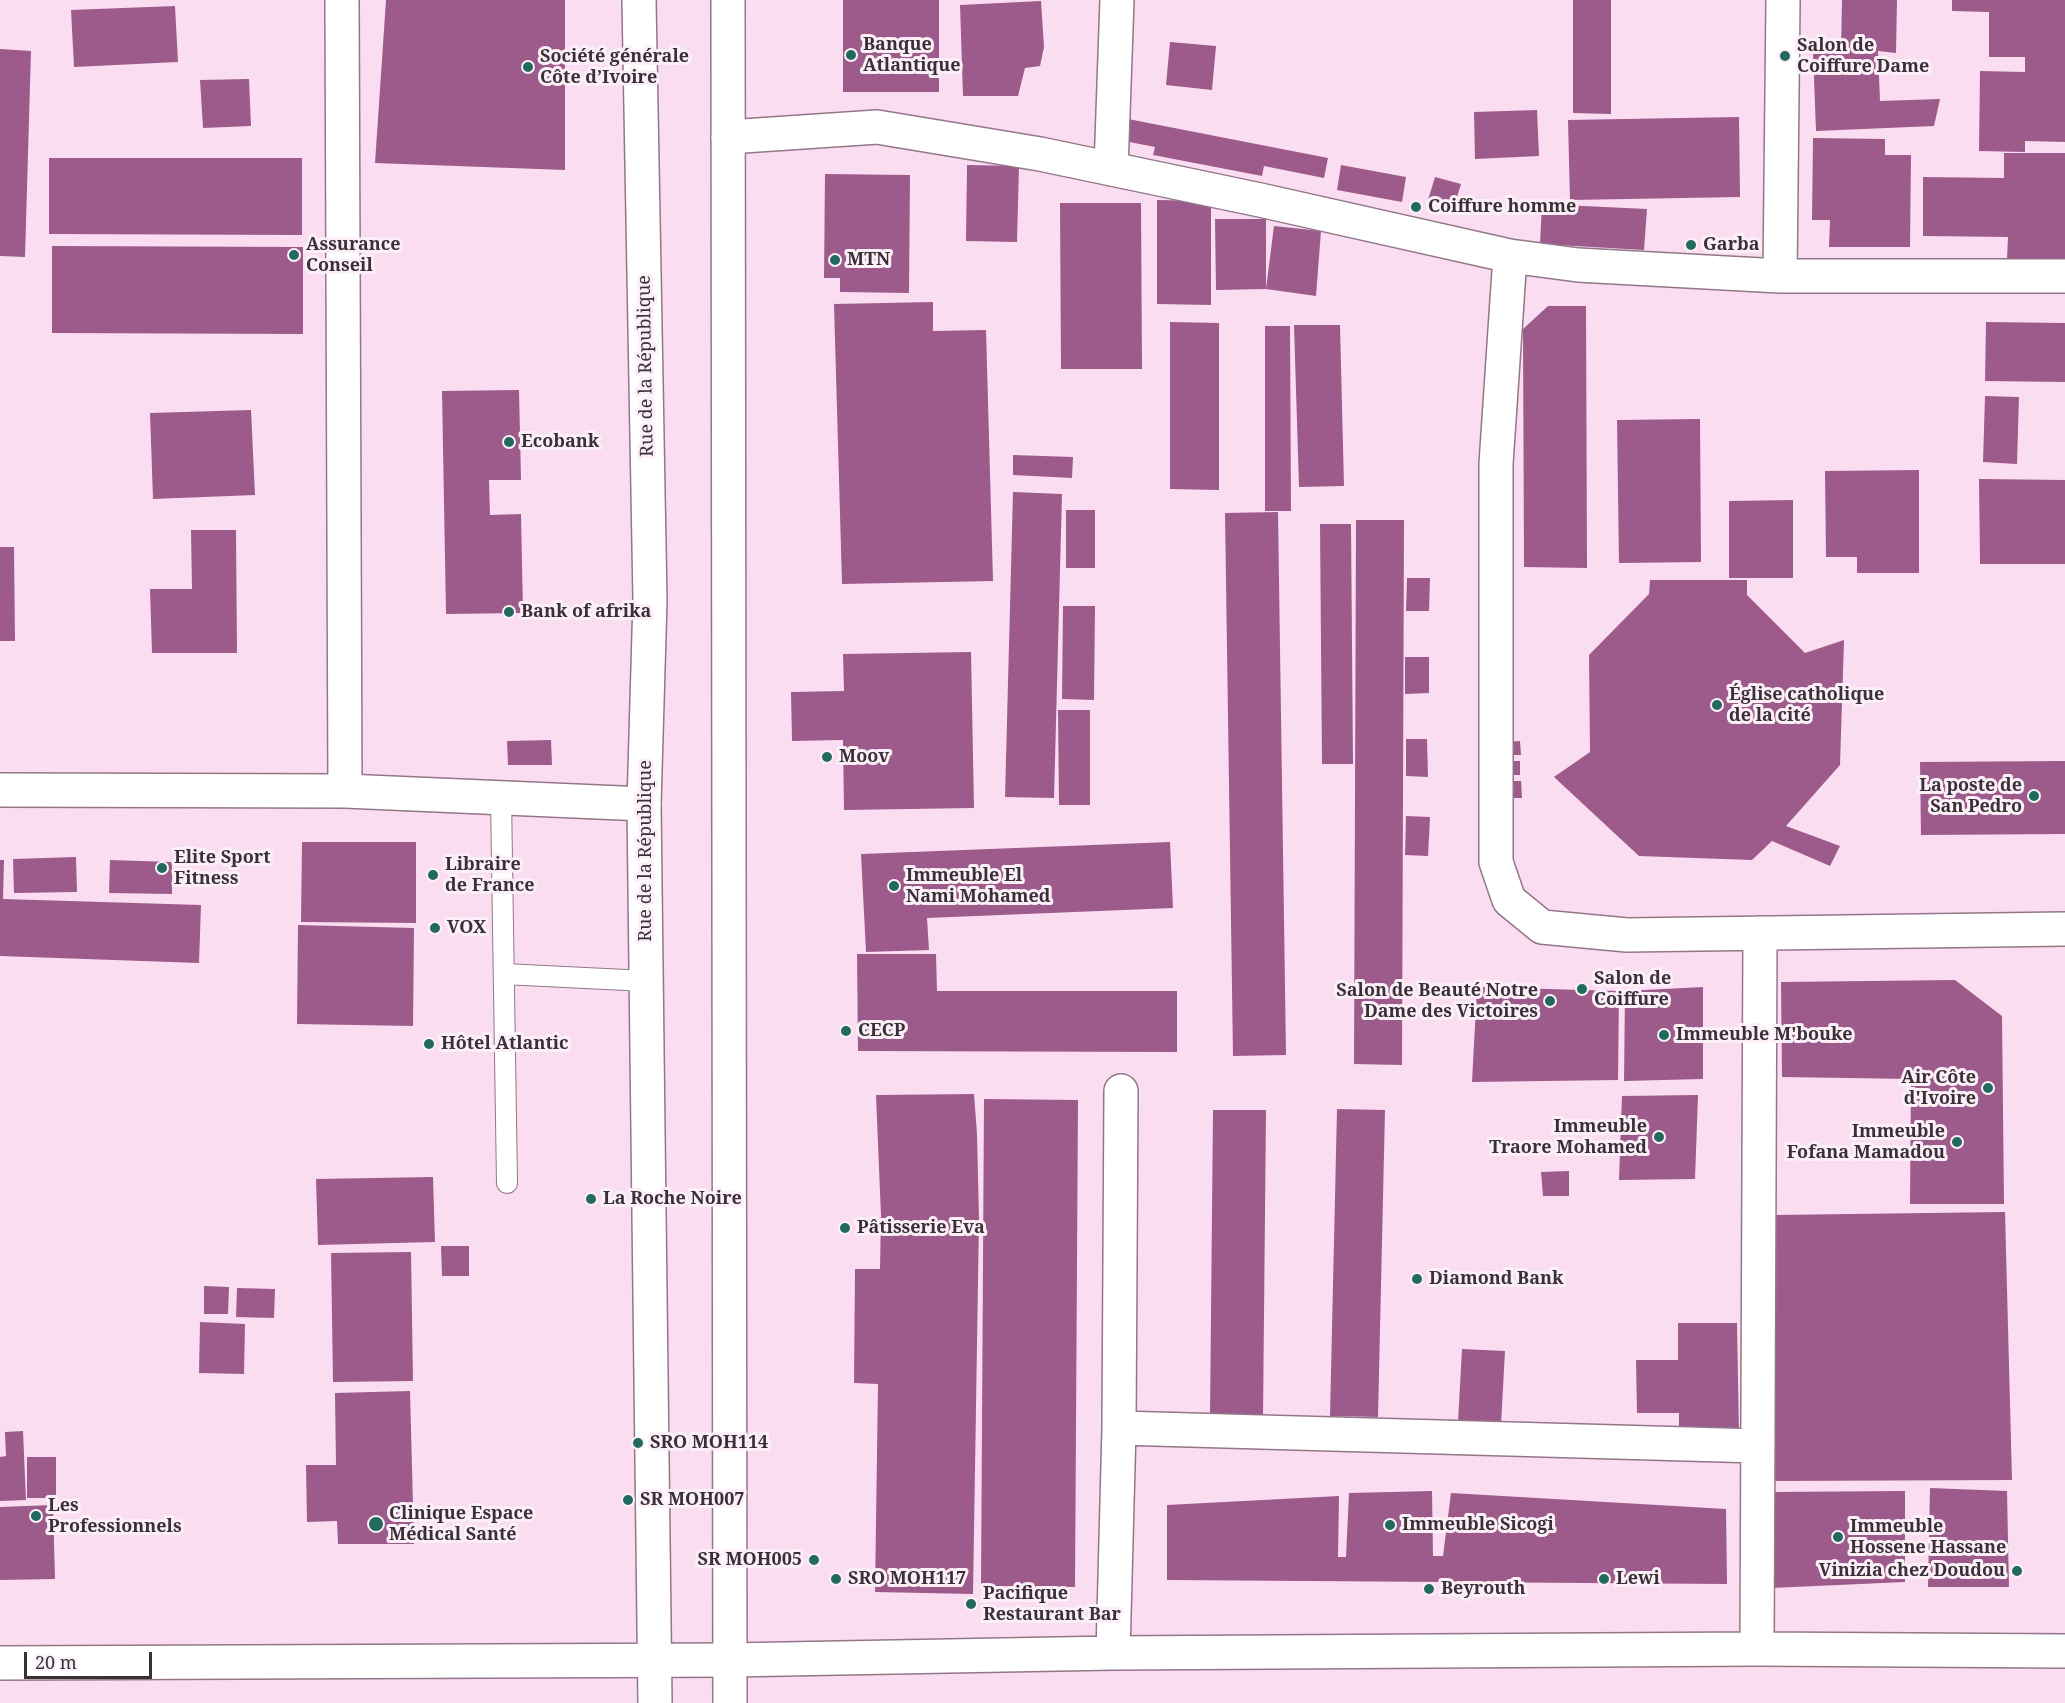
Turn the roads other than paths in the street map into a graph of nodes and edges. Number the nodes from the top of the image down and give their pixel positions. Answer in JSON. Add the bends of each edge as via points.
{"nodes":[{"id":1,"x":342,"y":0,"type":"edge"},
{"id":2,"x":639,"y":0,"type":"edge"},
{"id":3,"x":728,"y":0,"type":"edge"},
{"id":4,"x":1117,"y":0,"type":"edge"},
{"id":5,"x":1783,"y":0,"type":"edge"},
{"id":6,"x":728,"y":137,"type":"junction"},
{"id":7,"x":1111,"y":169,"type":"junction"},
{"id":8,"x":1510,"y":256,"type":"junction"},
{"id":9,"x":1780,"y":276,"type":"junction"},
{"id":10,"x":2065,"y":276,"type":"edge"},
{"id":11,"x":0,"y":790,"type":"edge"},
{"id":12,"x":345,"y":791,"type":"junction"},
{"id":13,"x":501,"y":797,"type":"junction"},
{"id":14,"x":644,"y":804,"type":"junction"},
{"id":15,"x":2065,"y":928,"type":"edge"},
{"id":16,"x":1760,"y":933,"type":"junction"},
{"id":17,"x":504,"y":974,"type":"junction"},
{"id":18,"x":646,"y":981,"type":"junction"},
{"id":19,"x":1121,"y":1091,"type":"dead end"},
{"id":20,"x":507,"y":1183,"type":"dead end"},
{"id":21,"x":1119,"y":1428,"type":"junction"},
{"id":22,"x":1758,"y":1446,"type":"junction"},
{"id":23,"x":1757,"y":1649,"type":"junction"},
{"id":24,"x":2065,"y":1651,"type":"edge"},
{"id":25,"x":1113,"y":1653,"type":"junction"},
{"id":26,"x":655,"y":1660,"type":"junction"},
{"id":27,"x":730,"y":1660,"type":"junction"},
{"id":28,"x":0,"y":1663,"type":"edge"},
{"id":29,"x":655,"y":1703,"type":"edge"},
{"id":30,"x":730,"y":1703,"type":"edge"}],
"edges":[{"from":1,"to":12,"type":"street"},
{"from":2,"to":14,"type":"street","name":"Rue de la République","via":[[650,600]]},
{"from":3,"to":6,"type":"street"},
{"from":4,"to":7,"type":"street"},
{"from":5,"to":9,"type":"street"},
{"from":6,"to":7,"type":"street","via":[[877,127]]},
{"from":6,"to":27,"type":"street"},
{"from":7,"to":8,"type":"street"},
{"from":8,"to":9,"type":"street","via":[[1578,265]]},
{"from":8,"to":16,"type":"street","via":[[1496,464],[1496,862],[1509,900],[1542,927],[1627,935]]},
{"from":9,"to":10,"type":"street"},
{"from":11,"to":12,"type":"street"},
{"from":12,"to":13,"type":"street"},
{"from":13,"to":14,"type":"street"},
{"from":13,"to":17,"type":"lane"},
{"from":14,"to":18,"type":"street","name":"Rue de la République"},
{"from":15,"to":16,"type":"street"},
{"from":16,"to":22,"type":"street"},
{"from":17,"to":18,"type":"lane"},
{"from":17,"to":20,"type":"lane"},
{"from":18,"to":26,"type":"street","name":"Rue de la République"},
{"from":19,"to":21,"type":"street"},
{"from":21,"to":22,"type":"street"},
{"from":21,"to":25,"type":"street"},
{"from":22,"to":23,"type":"street"},
{"from":23,"to":24,"type":"street"},
{"from":23,"to":25,"type":"street"},
{"from":25,"to":27,"type":"street"},
{"from":26,"to":27,"type":"street"},
{"from":26,"to":28,"type":"street"},
{"from":26,"to":29,"type":"street","name":"Rue de la République"},
{"from":27,"to":30,"type":"street"}]}
